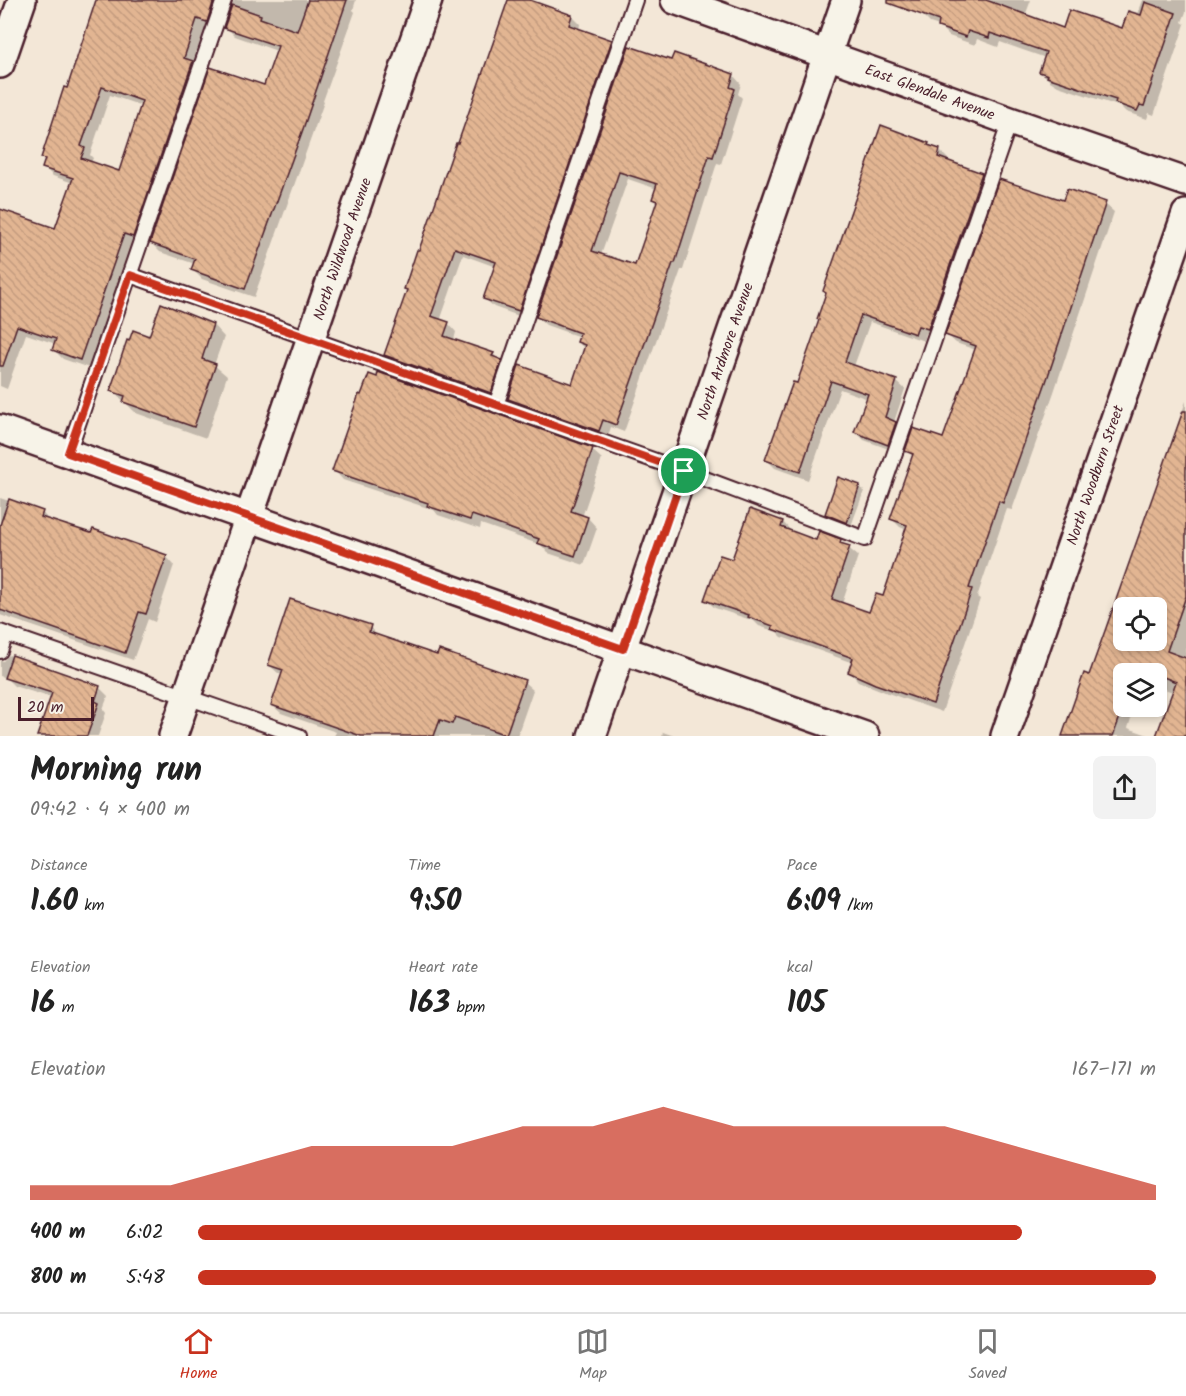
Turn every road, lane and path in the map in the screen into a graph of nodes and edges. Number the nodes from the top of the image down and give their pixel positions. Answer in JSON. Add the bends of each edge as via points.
{"nodes":[{"id":1,"x":22,"y":0,"type":"edge"},
{"id":2,"x":224,"y":0,"type":"edge"},
{"id":3,"x":428,"y":0,"type":"edge"},
{"id":4,"x":635,"y":0,"type":"edge"},
{"id":5,"x":675,"y":0,"type":"edge"},
{"id":6,"x":846,"y":0,"type":"edge"},
{"id":7,"x":827,"y":54,"type":"junction"},
{"id":8,"x":0,"y":64,"type":"edge"},
{"id":9,"x":1010,"y":121,"type":"junction"},
{"id":10,"x":1186,"y":182,"type":"edge"},
{"id":11,"x":1186,"y":214,"type":"edge"},
{"id":12,"x":130,"y":275,"type":"junction"},
{"id":13,"x":311,"y":339,"type":"junction"},
{"id":14,"x":496,"y":405,"type":"junction"},
{"id":15,"x":0,"y":429,"type":"edge"},
{"id":16,"x":68,"y":453,"type":"junction"},
{"id":17,"x":684,"y":471,"type":"junction"},
{"id":18,"x":249,"y":517,"type":"junction"},
{"id":19,"x":3,"y":633,"type":"edge"},
{"id":20,"x":623,"y":649,"type":"junction"},
{"id":21,"x":0,"y":651,"type":"edge"},
{"id":22,"x":187,"y":697,"type":"junction"},
{"id":23,"x":173,"y":736,"type":"edge"},
{"id":24,"x":299,"y":736,"type":"edge"},
{"id":25,"x":592,"y":736,"type":"edge"},
{"id":26,"x":865,"y":736,"type":"edge"},
{"id":27,"x":1005,"y":736,"type":"edge"}],
"edges":[{"from":1,"to":8,"type":"street"},
{"from":2,"to":12,"type":"lane"},
{"from":3,"to":13,"type":"street","name":"North Wildwood Avenue"},
{"from":4,"to":14,"type":"lane"},
{"from":5,"to":7,"type":"street","name":"East Glendale Avenue"},
{"from":6,"to":7,"type":"street","name":"North Ardmore Avenue"},
{"from":7,"to":9,"type":"street","name":"East Glendale Avenue"},
{"from":7,"to":17,"type":"street","name":"North Ardmore Avenue"},
{"from":9,"to":10,"type":"street","name":"East Glendale Avenue"},
{"from":9,"to":17,"type":"lane","via":[[864,539]]},
{"from":11,"to":27,"type":"street","name":"North Woodburn Street"},
{"from":12,"to":13,"type":"lane"},
{"from":12,"to":16,"type":"lane"},
{"from":13,"to":14,"type":"lane"},
{"from":13,"to":18,"type":"street","name":"North Wildwood Avenue"},
{"from":14,"to":17,"type":"lane"},
{"from":15,"to":16,"type":"street"},
{"from":16,"to":18,"type":"street"},
{"from":17,"to":20,"type":"street","name":"North Ardmore Avenue"},
{"from":18,"to":20,"type":"street"},
{"from":18,"to":22,"type":"street","name":"North Wildwood Avenue"},
{"from":19,"to":21,"type":"lane"},
{"from":19,"to":22,"type":"lane"},
{"from":20,"to":25,"type":"street","name":"North Ardmore Avenue"},
{"from":20,"to":26,"type":"street"},
{"from":22,"to":23,"type":"street","name":"North Wildwood Avenue"},
{"from":22,"to":24,"type":"lane"}]}
